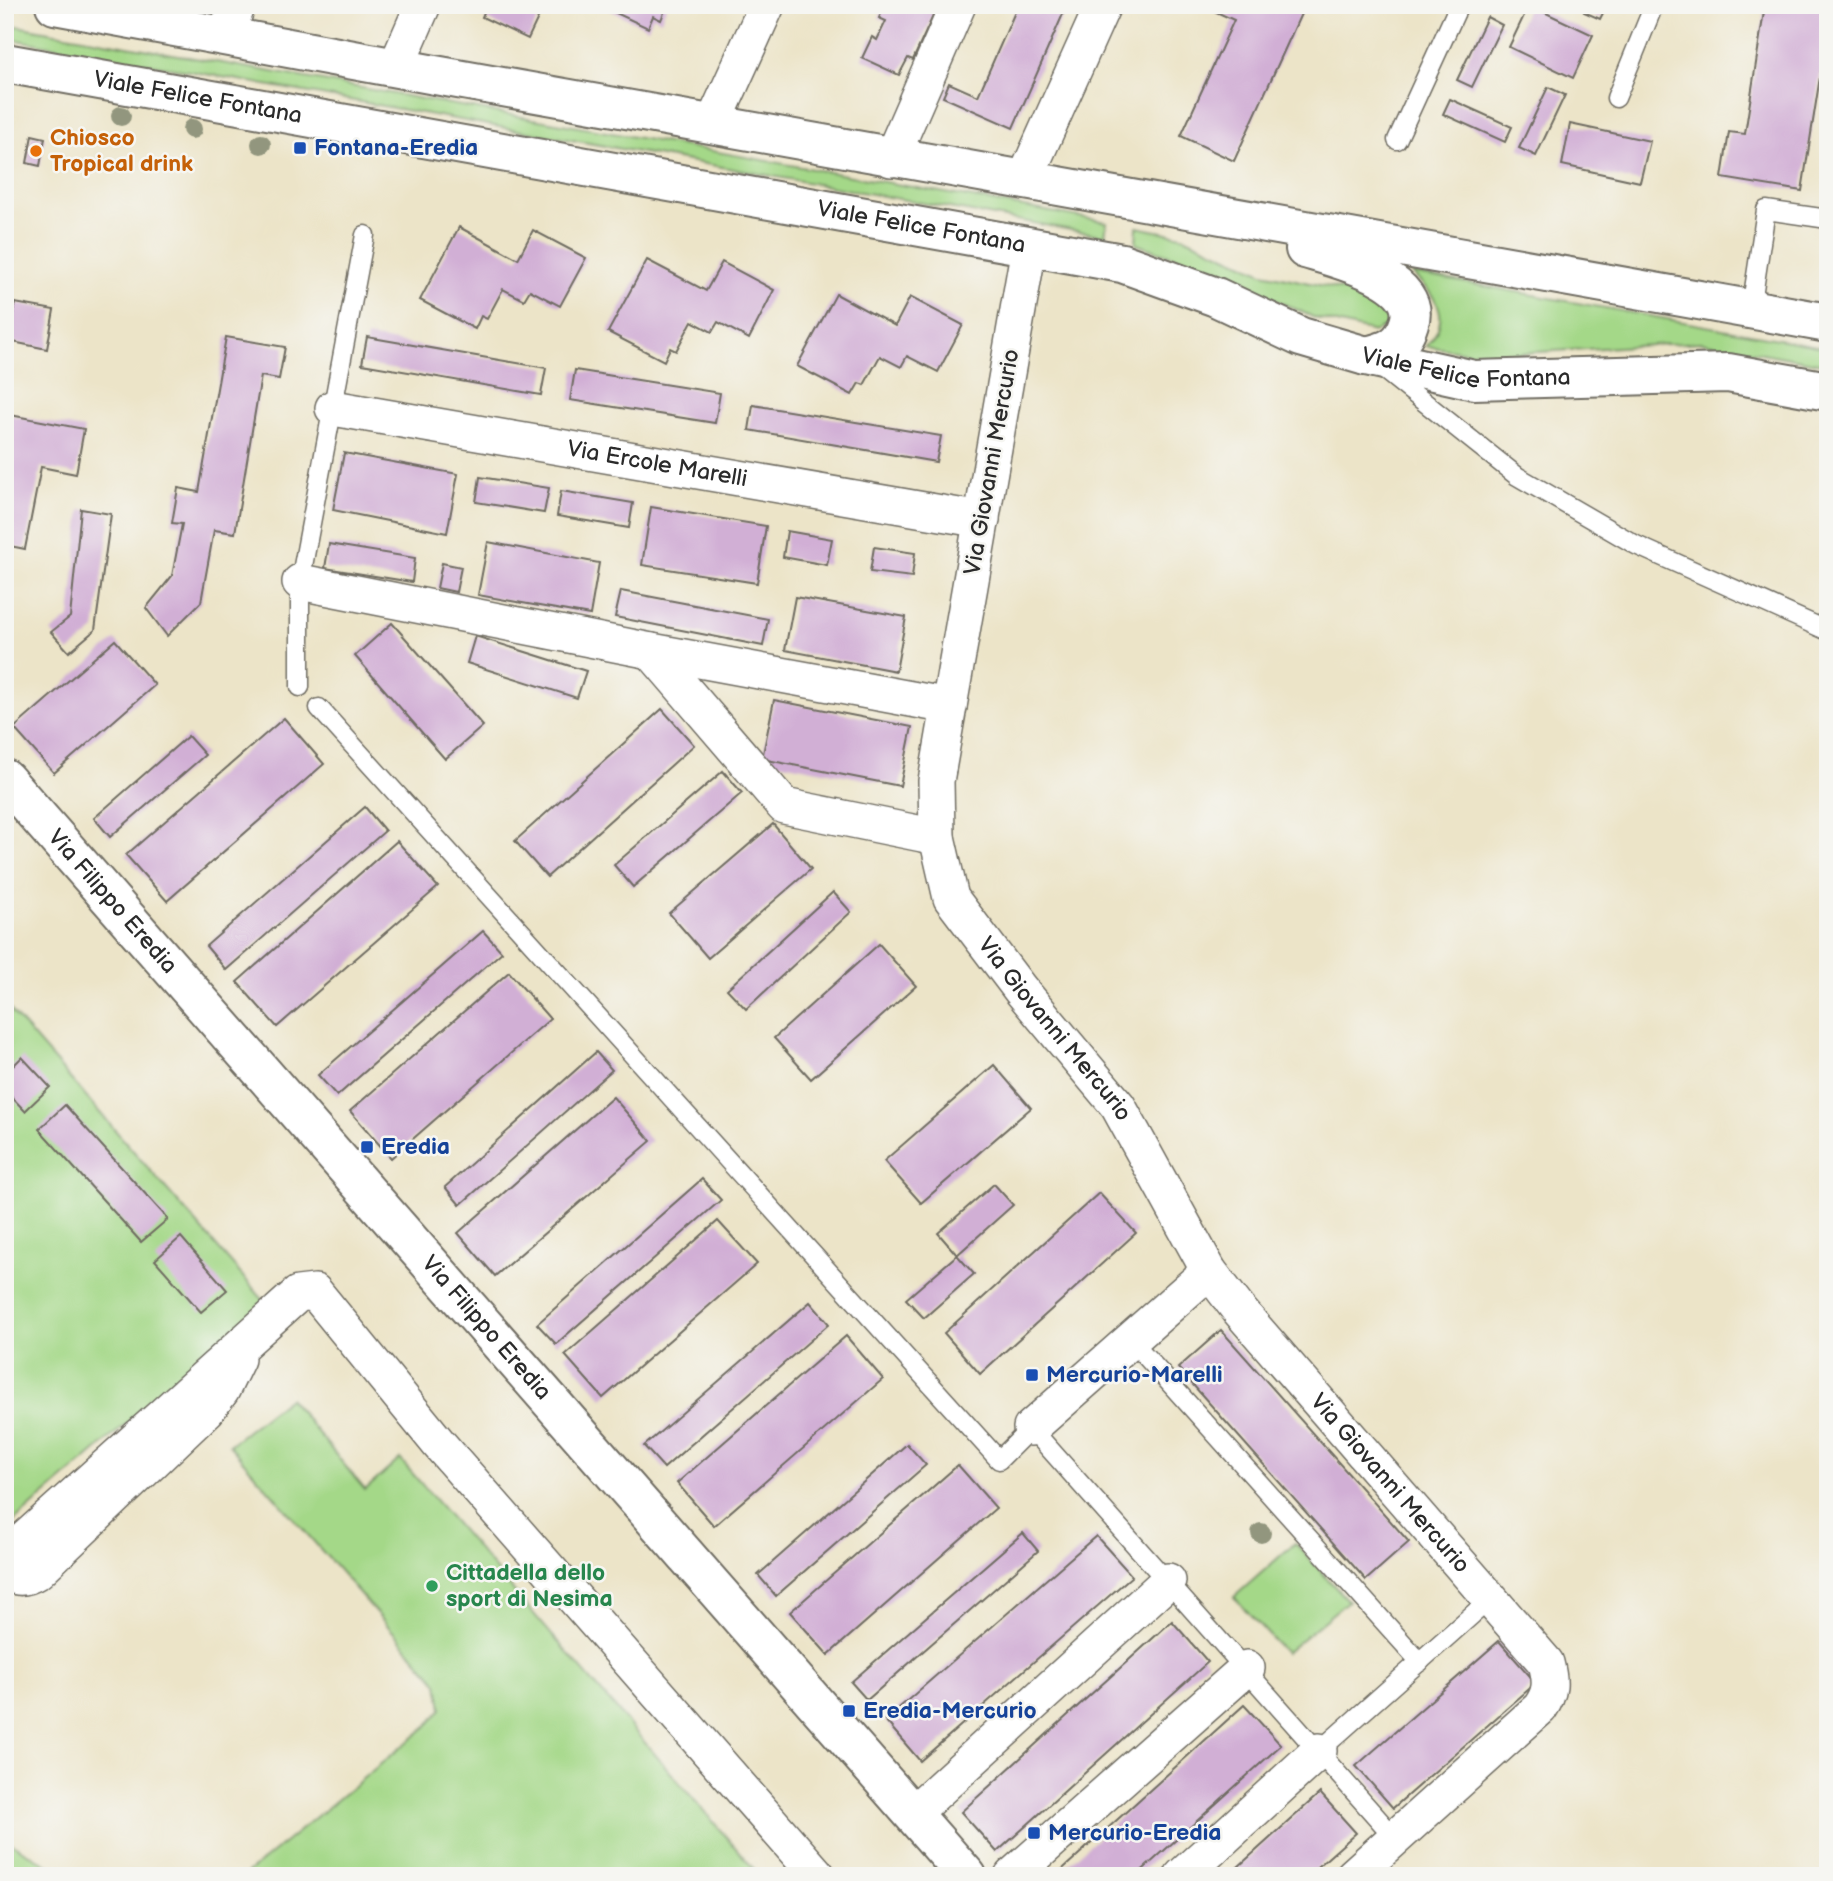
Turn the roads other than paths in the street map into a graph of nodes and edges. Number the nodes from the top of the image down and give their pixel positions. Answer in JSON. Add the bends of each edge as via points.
{"nodes":[{"id":1,"x":55,"y":5,"type":"edge"},
{"id":2,"x":423,"y":5,"type":"edge"},
{"id":3,"x":767,"y":5,"type":"edge"},
{"id":4,"x":958,"y":5,"type":"edge"},
{"id":5,"x":1103,"y":5,"type":"edge"},
{"id":6,"x":1459,"y":5,"type":"edge"},
{"id":7,"x":1654,"y":5,"type":"edge"},
{"id":8,"x":232,"y":21,"type":"edge"},
{"id":9,"x":5,"y":63,"type":"edge"},
{"id":10,"x":396,"y":67,"type":"junction"},
{"id":11,"x":1616,"y":98,"type":"dead end"},
{"id":12,"x":713,"y":124,"type":"junction"},
{"id":13,"x":1397,"y":140,"type":"dead end"},
{"id":14,"x":891,"y":159,"type":"junction"},
{"id":15,"x":1024,"y":181,"type":"junction"},
{"id":16,"x":1182,"y":205,"type":"junction"},
{"id":17,"x":1828,"y":219,"type":"edge"},
{"id":18,"x":365,"y":235,"type":"dead end"},
{"id":19,"x":1029,"y":247,"type":"junction"},
{"id":20,"x":1751,"y":309,"type":"junction"},
{"id":21,"x":1828,"y":323,"type":"edge"},
{"id":22,"x":1366,"y":356,"type":"junction"},
{"id":23,"x":1828,"y":391,"type":"edge"},
{"id":24,"x":333,"y":408,"type":"junction"},
{"id":25,"x":982,"y":520,"type":"junction"},
{"id":26,"x":300,"y":582,"type":"junction"},
{"id":27,"x":1828,"y":631,"type":"edge"},
{"id":28,"x":651,"y":651,"type":"junction"},
{"id":29,"x":300,"y":687,"type":"dead end"},
{"id":30,"x":949,"y":706,"type":"junction"},
{"id":31,"x":319,"y":708,"type":"dead end"},
{"id":32,"x":5,"y":779,"type":"edge"},
{"id":33,"x":937,"y":836,"type":"junction"},
{"id":34,"x":1209,"y":1271,"type":"junction"},
{"id":35,"x":248,"y":1337,"type":"junction"},
{"id":36,"x":1131,"y":1340,"type":"junction"},
{"id":37,"x":1031,"y":1428,"type":"junction"},
{"id":38,"x":5,"y":1557,"type":"edge"},
{"id":39,"x":5,"y":1567,"type":"edge"},
{"id":40,"x":1168,"y":1581,"type":"junction"},
{"id":41,"x":1490,"y":1600,"type":"junction"},
{"id":42,"x":1420,"y":1662,"type":"junction"},
{"id":43,"x":1247,"y":1668,"type":"junction"},
{"id":44,"x":1320,"y":1751,"type":"junction"},
{"id":45,"x":912,"y":1814,"type":"junction"},
{"id":46,"x":1395,"y":1838,"type":"junction"},
{"id":47,"x":818,"y":1876,"type":"edge"},
{"id":48,"x":967,"y":1876,"type":"edge"},
{"id":49,"x":1012,"y":1876,"type":"edge"},
{"id":50,"x":1182,"y":1876,"type":"edge"},
{"id":51,"x":1353,"y":1876,"type":"edge"}],
"edges":[{"from":1,"to":8,"type":"main road"},
{"from":2,"to":10,"type":"street"},
{"from":3,"to":12,"type":"street"},
{"from":4,"to":14,"type":"street"},
{"from":5,"to":15,"type":"street"},
{"from":6,"to":13,"type":"lane"},
{"from":7,"to":11,"type":"lane"},
{"from":8,"to":10,"type":"main road"},
{"from":9,"to":19,"type":"main road","name":"Viale Felice Fontana"},
{"from":10,"to":12,"type":"main road"},
{"from":12,"to":14,"type":"main road"},
{"from":14,"to":15,"type":"main road"},
{"from":15,"to":16,"type":"main road"},
{"from":16,"to":20,"type":"main road"},
{"from":16,"to":22,"type":"main road","via":[[1361,266],[1391,283],[1409,299],[1412,315],[1405,338],[1388,351]]},
{"from":17,"to":20,"type":"lane","via":[[1766,210]]},
{"from":18,"to":24,"type":"lane"},
{"from":19,"to":22,"type":"main road","name":"Viale Felice Fontana","via":[[1122,263],[1168,277],[1300,338]]},
{"from":19,"to":25,"type":"street","name":"Via Giovanni Mercurio"},
{"from":20,"to":21,"type":"main road"},
{"from":22,"to":23,"type":"main road","name":"Viale Felice Fontana","via":[[1474,380],[1728,373]]},
{"from":22,"to":27,"type":"lane","via":[[1517,476],[1636,545]]},
{"from":24,"to":25,"type":"street","name":"Via Ercole Marelli"},
{"from":24,"to":26,"type":"lane"},
{"from":25,"to":30,"type":"street","name":"Via Giovanni Mercurio"},
{"from":26,"to":28,"type":"street"},
{"from":26,"to":29,"type":"lane"},
{"from":28,"to":30,"type":"street"},
{"from":28,"to":33,"type":"street","via":[[784,806]]},
{"from":30,"to":33,"type":"street","name":"Via Giovanni Mercurio","via":[[936,780]]},
{"from":31,"to":37,"type":"lane","via":[[999,1460]]},
{"from":32,"to":45,"type":"main road","name":"Via Filippo Eredia"},
{"from":33,"to":34,"type":"street","name":"Via Giovanni Mercurio","via":[[951,898],[1118,1106]]},
{"from":34,"to":36,"type":"street"},
{"from":34,"to":41,"type":"street","name":"Via Giovanni Mercurio"},
{"from":35,"to":38,"type":"street"},
{"from":35,"to":39,"type":"street","via":[[207,1410],[38,1572],[18,1578]]},
{"from":35,"to":47,"type":"street","via":[[298,1294],[307,1290],[323,1297],[439,1444]]},
{"from":36,"to":37,"type":"street"},
{"from":36,"to":42,"type":"lane"},
{"from":37,"to":40,"type":"lane"},
{"from":40,"to":43,"type":"lane"},
{"from":40,"to":45,"type":"street"},
{"from":41,"to":42,"type":"lane"},
{"from":41,"to":46,"type":"street","name":"Via Giovanni Mercurio","via":[[1546,1663],[1549,1694],[1540,1708]]},
{"from":42,"to":44,"type":"lane"},
{"from":43,"to":44,"type":"lane"},
{"from":43,"to":49,"type":"street"},
{"from":44,"to":46,"type":"lane"},
{"from":44,"to":50,"type":"street"},
{"from":45,"to":48,"type":"main road","name":"Via Filippo Eredia"},
{"from":46,"to":51,"type":"street"}]}
